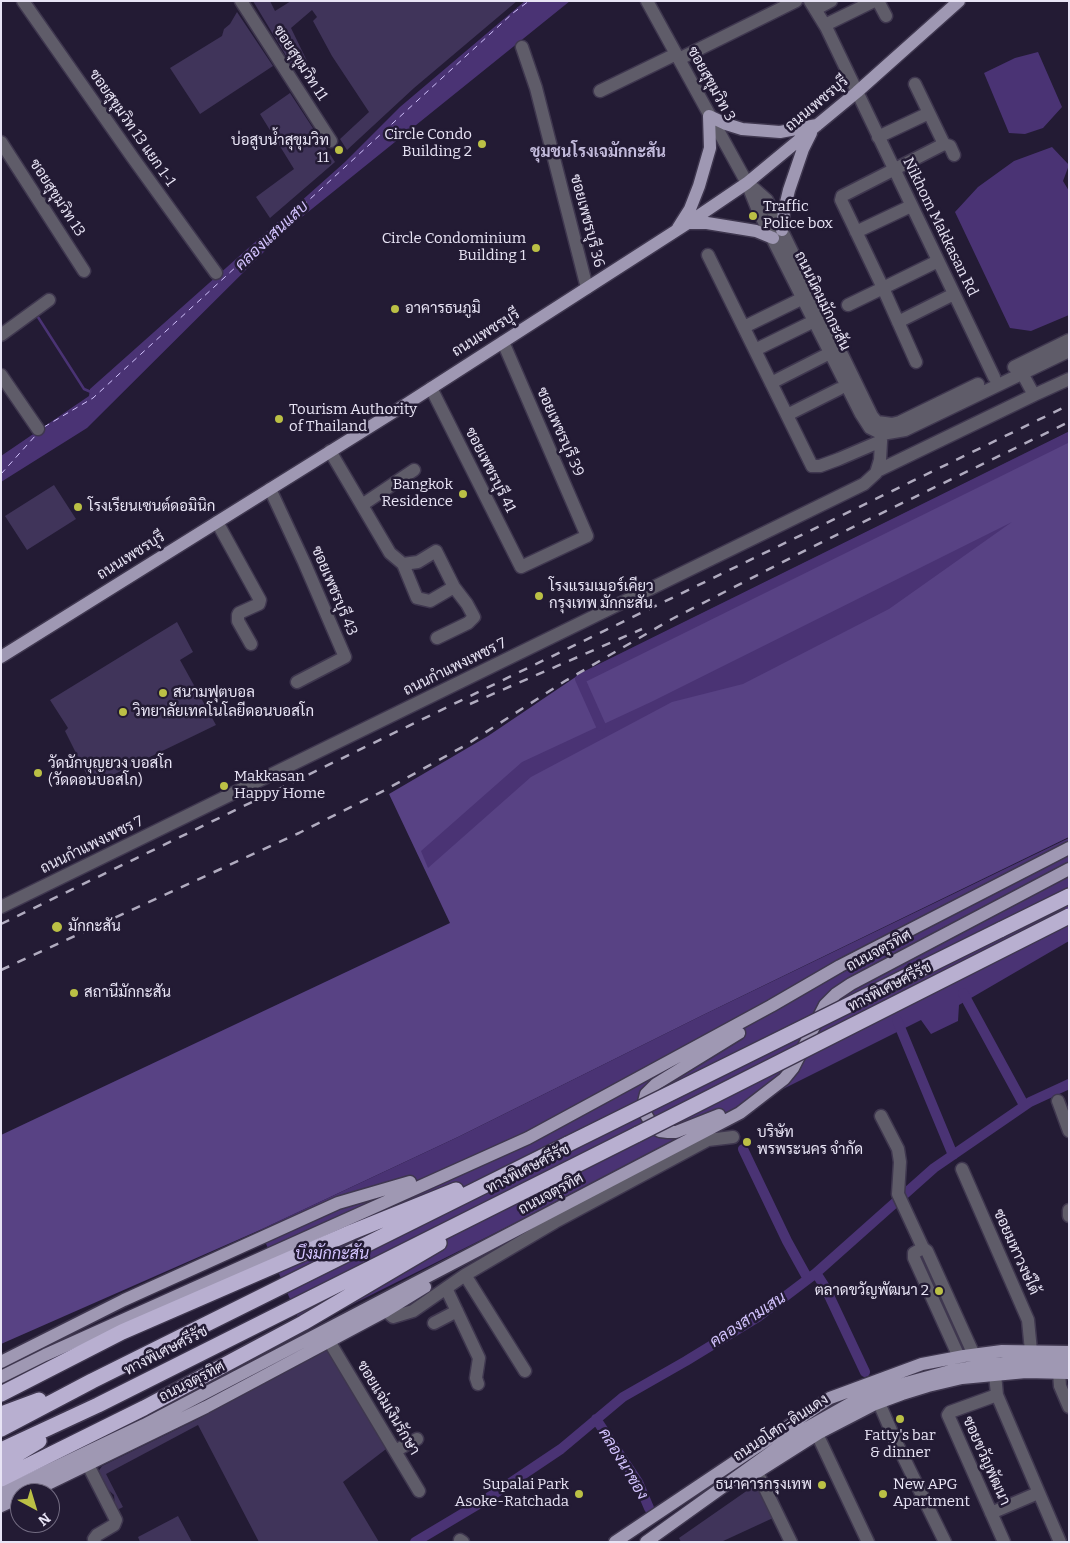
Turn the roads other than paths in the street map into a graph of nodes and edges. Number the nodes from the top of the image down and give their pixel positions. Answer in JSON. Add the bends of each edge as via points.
{"nodes":[{"id":1,"x":23,"y":1,"type":"edge"},
{"id":2,"x":242,"y":1,"type":"edge"},
{"id":3,"x":647,"y":1,"type":"edge"},
{"id":4,"x":796,"y":1,"type":"edge"},
{"id":5,"x":831,"y":1,"type":"edge"},
{"id":6,"x":874,"y":1,"type":"edge"},
{"id":7,"x":878,"y":1,"type":"edge"},
{"id":8,"x":959,"y":1,"type":"edge"},
{"id":9,"x":813,"y":5,"type":"edge"},
{"id":10,"x":886,"y":16,"type":"dead end"},
{"id":11,"x":825,"y":26,"type":"junction"},
{"id":12,"x":522,"y":47,"type":"dead end"},
{"id":13,"x":678,"y":57,"type":"junction"},
{"id":14,"x":915,"y":84,"type":"dead end"},
{"id":15,"x":600,"y":92,"type":"dead end"},
{"id":16,"x":857,"y":92,"type":"junction"},
{"id":17,"x":929,"y":113,"type":"junction"},
{"id":18,"x":709,"y":116,"type":"junction"},
{"id":19,"x":816,"y":126,"type":"junction"},
{"id":20,"x":878,"y":137,"type":"junction"},
{"id":21,"x":331,"y":141,"type":"dead end"},
{"id":22,"x":1,"y":142,"type":"edge"},
{"id":23,"x":944,"y":144,"type":"junction"},
{"id":24,"x":954,"y":155,"type":"dead end"},
{"id":25,"x":893,"y":169,"type":"junction"},
{"id":26,"x":747,"y":183,"type":"junction"},
{"id":27,"x":911,"y":206,"type":"junction"},
{"id":28,"x":688,"y":224,"type":"junction"},
{"id":29,"x":677,"y":230,"type":"junction"},
{"id":30,"x":856,"y":232,"type":"junction"},
{"id":31,"x":778,"y":234,"type":"junction"},
{"id":32,"x":708,"y":255,"type":"dead end"},
{"id":33,"x":938,"y":261,"type":"junction"},
{"id":34,"x":84,"y":271,"type":"dead end"},
{"id":35,"x":216,"y":273,"type":"dead end"},
{"id":36,"x":587,"y":288,"type":"junction"},
{"id":37,"x":883,"y":288,"type":"junction"},
{"id":38,"x":954,"y":294,"type":"junction"},
{"id":39,"x":50,"y":300,"type":"dead end"},
{"id":40,"x":797,"y":301,"type":"dead end"},
{"id":41,"x":848,"y":305,"type":"dead end"},
{"id":42,"x":898,"y":322,"type":"junction"},
{"id":43,"x":808,"y":324,"type":"dead end"},
{"id":44,"x":744,"y":326,"type":"junction"},
{"id":45,"x":1,"y":335,"type":"edge"},
{"id":46,"x":1069,"y":340,"type":"edge"},
{"id":47,"x":503,"y":342,"type":"junction"},
{"id":48,"x":755,"y":350,"type":"junction"},
{"id":49,"x":1069,"y":351,"type":"edge"},
{"id":50,"x":824,"y":356,"type":"dead end"},
{"id":51,"x":916,"y":362,"type":"dead end"},
{"id":52,"x":1022,"y":372,"type":"junction"},
{"id":53,"x":1,"y":375,"type":"edge"},
{"id":54,"x":994,"y":377,"type":"junction"},
{"id":55,"x":1069,"y":379,"type":"edge"},
{"id":56,"x":771,"y":383,"type":"junction"},
{"id":57,"x":431,"y":388,"type":"junction"},
{"id":58,"x":839,"y":390,"type":"dead end"},
{"id":59,"x":1034,"y":396,"type":"junction"},
{"id":60,"x":787,"y":414,"type":"junction"},
{"id":61,"x":38,"y":429,"type":"dead end"},
{"id":62,"x":882,"y":433,"type":"junction"},
{"id":63,"x":330,"y":451,"type":"junction"},
{"id":64,"x":414,"y":470,"type":"dead end"},
{"id":65,"x":877,"y":471,"type":"junction"},
{"id":66,"x":270,"y":489,"type":"junction"},
{"id":67,"x":362,"y":505,"type":"junction"},
{"id":68,"x":217,"y":522,"type":"junction"},
{"id":69,"x":403,"y":564,"type":"junction"},
{"id":70,"x":521,"y":567,"type":"joint"},
{"id":71,"x":454,"y":587,"type":"junction"},
{"id":72,"x":437,"y":638,"type":"dead end"},
{"id":73,"x":251,"y":644,"type":"dead end"},
{"id":74,"x":2,"y":657,"type":"edge"},
{"id":75,"x":297,"y":682,"type":"dead end"},
{"id":76,"x":1069,"y":848,"type":"edge"},
{"id":77,"x":1069,"y":869,"type":"edge"},
{"id":78,"x":1069,"y":896,"type":"edge"},
{"id":79,"x":1,"y":908,"type":"edge"},
{"id":80,"x":1069,"y":916,"type":"edge"},
{"id":81,"x":771,"y":1006,"type":"junction"},
{"id":82,"x":1058,"y":1102,"type":"dead end"},
{"id":83,"x":750,"y":1105,"type":"junction"},
{"id":84,"x":882,"y":1116,"type":"dead end"},
{"id":85,"x":1069,"y":1131,"type":"edge"},
{"id":86,"x":733,"y":1137,"type":"dead end"},
{"id":87,"x":568,"y":1144,"type":"junction"},
{"id":88,"x":962,"y":1169,"type":"dead end"},
{"id":89,"x":453,"y":1170,"type":"junction"},
{"id":90,"x":528,"y":1189,"type":"junction"},
{"id":91,"x":1069,"y":1210,"type":"edge"},
{"id":92,"x":1069,"y":1216,"type":"edge"},
{"id":93,"x":923,"y":1248,"type":"junction"},
{"id":94,"x":477,"y":1252,"type":"junction"},
{"id":95,"x":465,"y":1275,"type":"junction"},
{"id":96,"x":446,"y":1288,"type":"junction"},
{"id":97,"x":386,"y":1311,"type":"junction"},
{"id":98,"x":457,"y":1311,"type":"junction"},
{"id":99,"x":434,"y":1323,"type":"dead end"},
{"id":100,"x":329,"y":1341,"type":"junction"},
{"id":101,"x":1031,"y":1351,"type":"junction"},
{"id":102,"x":1069,"y":1352,"type":"edge"},
{"id":103,"x":974,"y":1354,"type":"junction"},
{"id":104,"x":959,"y":1357,"type":"junction"},
{"id":105,"x":1,"y":1362,"type":"edge"},
{"id":106,"x":1066,"y":1370,"type":"edge"},
{"id":107,"x":525,"y":1371,"type":"dead end"},
{"id":108,"x":995,"y":1374,"type":"junction"},
{"id":109,"x":1,"y":1377,"type":"edge"},
{"id":110,"x":92,"y":1381,"type":"junction"},
{"id":111,"x":478,"y":1384,"type":"dead end"},
{"id":112,"x":1,"y":1394,"type":"edge"},
{"id":113,"x":997,"y":1395,"type":"junction"},
{"id":114,"x":879,"y":1403,"type":"junction"},
{"id":115,"x":98,"y":1405,"type":"junction"},
{"id":116,"x":1069,"y":1407,"type":"edge"},
{"id":117,"x":1,"y":1414,"type":"edge"},
{"id":118,"x":1,"y":1429,"type":"edge"},
{"id":119,"x":817,"y":1434,"type":"junction"},
{"id":120,"x":417,"y":1439,"type":"dead end"},
{"id":121,"x":1,"y":1450,"type":"edge"},
{"id":122,"x":395,"y":1451,"type":"junction"},
{"id":123,"x":1,"y":1464,"type":"edge"},
{"id":124,"x":88,"y":1465,"type":"junction"},
{"id":125,"x":757,"y":1472,"type":"junction"},
{"id":126,"x":1,"y":1479,"type":"edge"},
{"id":127,"x":50,"y":1483,"type":"edge"},
{"id":128,"x":419,"y":1491,"type":"dead end"},
{"id":129,"x":690,"y":1492,"type":"junction"},
{"id":130,"x":1,"y":1493,"type":"edge"},
{"id":131,"x":1038,"y":1493,"type":"junction"},
{"id":132,"x":991,"y":1513,"type":"junction"},
{"id":133,"x":95,"y":1542,"type":"edge"},
{"id":134,"x":615,"y":1542,"type":"edge"},
{"id":135,"x":628,"y":1542,"type":"edge"},
{"id":136,"x":646,"y":1542,"type":"edge"},
{"id":137,"x":658,"y":1542,"type":"edge"},
{"id":138,"x":791,"y":1542,"type":"edge"},
{"id":139,"x":868,"y":1542,"type":"edge"},
{"id":140,"x":945,"y":1542,"type":"edge"},
{"id":141,"x":1004,"y":1542,"type":"edge"},
{"id":142,"x":1060,"y":1542,"type":"edge"}],
"edges":[{"from":1,"to":35,"type":"street","name":"ซอยสุขุมวิท 13 แยก 1-1"},
{"from":2,"to":21,"type":"street","name":"ซอยสุขุมวิท 11"},
{"from":3,"to":13,"type":"street","name":"ซอยสุขุมวิท 3"},
{"from":4,"to":13,"type":"street"},
{"from":5,"to":9,"type":"street"},
{"from":6,"to":11,"type":"street"},
{"from":7,"to":10,"type":"street"},
{"from":8,"to":16,"type":"main road","name":"ถนนเพชรบุรี"},
{"from":9,"to":11,"type":"street","name":"Nikhom Makkasan Rd"},
{"from":11,"to":16,"type":"street","name":"Nikhom Makkasan Rd"},
{"from":12,"to":36,"type":"street","name":"ซอยเพชรบุรี 36","via":[[536,88]]},
{"from":13,"to":15,"type":"street"},
{"from":13,"to":18,"type":"street","name":"ซอยสุขุมวิท 3"},
{"from":14,"to":17,"type":"street"},
{"from":16,"to":19,"type":"main road","name":"ถนนเพชรบุรี"},
{"from":16,"to":20,"type":"street","name":"Nikhom Makkasan Rd"},
{"from":17,"to":20,"type":"street"},
{"from":17,"to":23,"type":"street"},
{"from":18,"to":19,"type":"main road","via":[[742,129],[780,132]]},
{"from":18,"to":26,"type":"street","name":"ซอยสุขุมวิท 3"},
{"from":18,"to":29,"type":"main road","via":[[710,148],[690,209]]},
{"from":19,"to":26,"type":"main road","name":"ถนนเพชรบุรี"},
{"from":19,"to":31,"type":"main road","via":[[803,149]]},
{"from":20,"to":25,"type":"street","name":"Nikhom Makkasan Rd"},
{"from":22,"to":34,"type":"street","name":"ซอยสุขุมวิท 13"},
{"from":23,"to":24,"type":"street","via":[[950,146]]},
{"from":23,"to":25,"type":"street"},
{"from":25,"to":27,"type":"street","name":"Nikhom Makkasan Rd"},
{"from":25,"to":30,"type":"street","via":[[842,196]]},
{"from":26,"to":28,"type":"main road","name":"ถนนเพชรบุรี"},
{"from":26,"to":31,"type":"street","name":"ถนนนิคมมักกะสัน","via":[[767,200]]},
{"from":27,"to":30,"type":"street"},
{"from":27,"to":33,"type":"street","name":"Nikhom Makkasan Rd"},
{"from":28,"to":29,"type":"main road","name":"ถนนเพชรบุรี"},
{"from":28,"to":31,"type":"main road","via":[[707,223]]},
{"from":29,"to":36,"type":"main road","name":"ถนนเพชรบุรี"},
{"from":30,"to":37,"type":"street"},
{"from":31,"to":62,"type":"street","name":"ถนนนิคมมักกะสัน","via":[[862,414],[870,428]]},
{"from":32,"to":44,"type":"street"},
{"from":33,"to":37,"type":"street"},
{"from":33,"to":38,"type":"street","name":"Nikhom Makkasan Rd"},
{"from":36,"to":47,"type":"main road","name":"ถนนเพชรบุรี"},
{"from":37,"to":41,"type":"street"},
{"from":37,"to":42,"type":"street"},
{"from":38,"to":42,"type":"street"},
{"from":38,"to":54,"type":"street","name":"Nikhom Makkasan Rd"},
{"from":39,"to":45,"type":"street"},
{"from":40,"to":44,"type":"street"},
{"from":42,"to":51,"type":"street"},
{"from":43,"to":48,"type":"street"},
{"from":44,"to":48,"type":"street"},
{"from":46,"to":54,"type":"street"},
{"from":47,"to":57,"type":"main road","name":"ถนนเพชรบุรี"},
{"from":47,"to":70,"type":"street","name":"ซอยเพชรบุรี 39","via":[[587,536]]},
{"from":48,"to":56,"type":"street"},
{"from":49,"to":52,"type":"street"},
{"from":50,"to":56,"type":"street"},
{"from":52,"to":59,"type":"street"},
{"from":52,"to":62,"type":"street","via":[[906,430]]},
{"from":53,"to":61,"type":"street"},
{"from":54,"to":62,"type":"street"},
{"from":55,"to":59,"type":"street","name":"ถนนกำแพงเพชร 7"},
{"from":56,"to":60,"type":"street"},
{"from":57,"to":63,"type":"main road","name":"ถนนเพชรบุรี"},
{"from":57,"to":70,"type":"street","name":"ซอยเพชรบุรี 41"},
{"from":58,"to":60,"type":"street"},
{"from":59,"to":65,"type":"street","name":"ถนนกำแพงเพชร 7"},
{"from":60,"to":62,"type":"street","via":[[812,466],[826,464]]},
{"from":62,"to":65,"type":"street"},
{"from":63,"to":66,"type":"main road","name":"ถนนเพชรบุรี"},
{"from":63,"to":67,"type":"street"},
{"from":64,"to":67,"type":"street"},
{"from":65,"to":79,"type":"street","name":"ถนนกำแพงเพชร 7","via":[[864,484]]},
{"from":66,"to":68,"type":"main road","name":"ถนนเพชรบุรี"},
{"from":66,"to":75,"type":"street","name":"ซอยเพชรบุรี 43","via":[[345,657]]},
{"from":67,"to":69,"type":"street","via":[[390,553]]},
{"from":68,"to":73,"type":"street","via":[[260,600],[259,604],[238,616]]},
{"from":68,"to":74,"type":"main road","name":"ถนนเพชรบุรี"},
{"from":69,"to":71,"type":"street","via":[[418,562],[436,551]]},
{"from":69,"to":71,"type":"street","via":[[417,598],[430,601]]},
{"from":71,"to":72,"type":"street","via":[[474,617]]},
{"from":76,"to":81,"type":"main road","name":"ถนนจตุรทิศ","via":[[840,966]]},
{"from":77,"to":83,"type":"main road","name":"ถนนจตุรทิศ","bridge":true,"via":[[836,994],[825,1005],[793,1068]]},
{"from":78,"to":87,"type":"highway","name":"ทางพิเศษศรีรัช","bridge":true},
{"from":80,"to":90,"type":"highway","name":"ทางพิเศษศรีรัช","bridge":true},
{"from":81,"to":83,"type":"main road","bridge":true,"via":[[743,1030],[656,1084],[646,1094],[644,1102],[645,1113],[653,1127],[668,1132],[676,1132]]},
{"from":81,"to":89,"type":"main road","name":"ถนนจตุรทิศ","via":[[528,1138]]},
{"from":82,"to":85,"type":"street"},
{"from":83,"to":94,"type":"main road","name":"ถนนจตุรทิศ"},
{"from":84,"to":93,"type":"street","via":[[898,1149],[898,1194]]},
{"from":86,"to":95,"type":"street","via":[[708,1140],[554,1222]]},
{"from":87,"to":110,"type":"highway","name":"ทางพิเศษศรีรัช"},
{"from":87,"to":112,"type":"highway","via":[[352,1232],[122,1332]]},
{"from":88,"to":101,"type":"street","name":"ซอยมหาวงษ์ใต้","via":[[1028,1320]]},
{"from":89,"to":105,"type":"main road","via":[[338,1203],[124,1300]]},
{"from":89,"to":109,"type":"main road","name":"ถนนจตุรทิศ"},
{"from":90,"to":115,"type":"highway","name":"ทางพิเศษศรีรัช"},
{"from":90,"to":126,"type":"highway","via":[[311,1318],[144,1408]]},
{"from":91,"to":92,"type":"street"},
{"from":93,"to":103,"type":"street"},
{"from":93,"to":104,"type":"street","via":[[914,1252],[914,1258]]},
{"from":94,"to":97,"type":"main road"},
{"from":94,"to":130,"type":"main road","name":"ถนนจตุรทิศ","via":[[144,1425]]},
{"from":95,"to":96,"type":"street"},
{"from":95,"to":107,"type":"street"},
{"from":96,"to":97,"type":"street","via":[[413,1311],[393,1316]]},
{"from":96,"to":98,"type":"street"},
{"from":97,"to":100,"type":"main road"},
{"from":98,"to":99,"type":"street"},
{"from":98,"to":111,"type":"street","via":[[479,1358]]},
{"from":100,"to":122,"type":"street","name":"ซอยแจ่มเงินรักษา"},
{"from":100,"to":124,"type":"main road"},
{"from":101,"to":102,"type":"main road","name":"ถนนอโศก-ดินแดง"},
{"from":101,"to":103,"type":"main road","name":"ถนนอโศก-ดินแดง"},
{"from":103,"to":104,"type":"main road","name":"ถนนอโศก-ดินแดง"},
{"from":104,"to":129,"type":"main road","name":"ถนนอโศก-ดินแดง","via":[[922,1364],[830,1398]]},
{"from":106,"to":108,"type":"main road","name":"ถนนอโศก-ดินแดง"},
{"from":106,"to":116,"type":"street","via":[[1060,1386]]},
{"from":106,"to":136,"type":"main road","name":"ถนนอโศก-ดินแดง","via":[[1017,1362],[985,1365],[906,1383],[853,1402],[806,1428]]},
{"from":108,"to":113,"type":"street"},
{"from":108,"to":114,"type":"main road","name":"ถนนอโศก-ดินแดง","via":[[928,1386]]},
{"from":110,"to":117,"type":"highway"},
{"from":110,"to":118,"type":"highway","name":"ทางพิเศษศรีรัช"},
{"from":113,"to":131,"type":"street"},
{"from":113,"to":132,"type":"street","name":"ซอยขวัญพัฒนา","via":[[948,1415]]},
{"from":114,"to":119,"type":"main road","name":"ถนนอโศก-ดินแดง"},
{"from":114,"to":140,"type":"street"},
{"from":115,"to":121,"type":"highway","name":"ทางพิเศษศรีรัช"},
{"from":115,"to":123,"type":"highway"},
{"from":119,"to":125,"type":"main road","name":"ถนนอโศก-ดินแดง"},
{"from":119,"to":139,"type":"street"},
{"from":120,"to":122,"type":"street"},
{"from":122,"to":128,"type":"street","name":"ซอยแจ่มเงินรักษา"},
{"from":124,"to":127,"type":"main road"},
{"from":124,"to":133,"type":"street","via":[[116,1520],[114,1525],[97,1535]]},
{"from":125,"to":137,"type":"main road","name":"ถนนอโศก-ดินแดง"},
{"from":125,"to":138,"type":"street"},
{"from":129,"to":134,"type":"main road","name":"ถนนอโศก-ดินแดง"},
{"from":129,"to":135,"type":"main road","name":"ถนนอโศก-ดินแดง"},
{"from":131,"to":132,"type":"street"},
{"from":131,"to":142,"type":"street"},
{"from":132,"to":141,"type":"street","name":"ซอยขวัญพัฒนา"}]}
